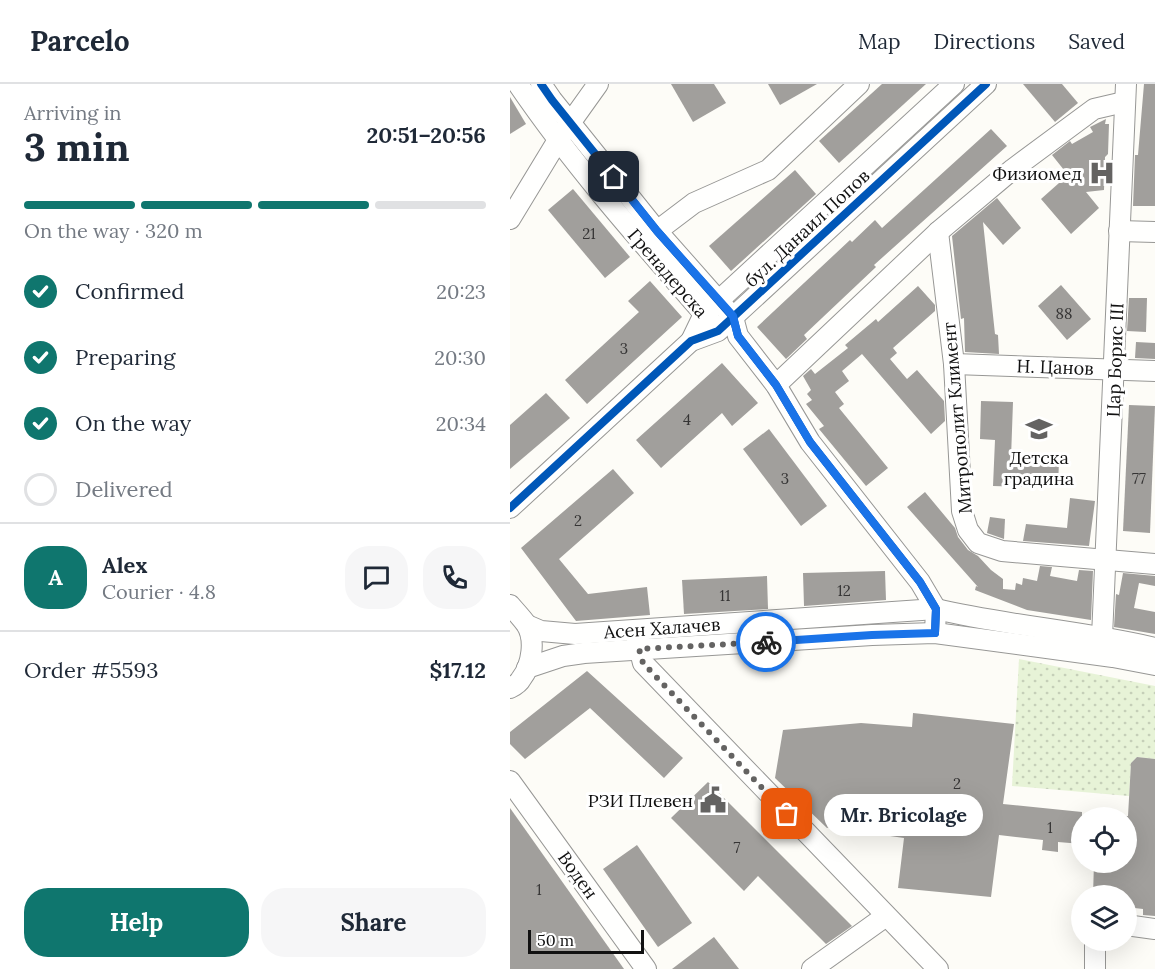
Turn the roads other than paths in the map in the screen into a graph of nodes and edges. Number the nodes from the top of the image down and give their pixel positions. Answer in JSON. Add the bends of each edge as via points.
{"nodes":[{"id":1,"x":518,"y":84,"type":"edge"},
{"id":2,"x":541,"y":84,"type":"edge"},
{"id":3,"x":598,"y":84,"type":"edge"},
{"id":4,"x":859,"y":84,"type":"edge"},
{"id":5,"x":954,"y":84,"type":"edge"},
{"id":6,"x":986,"y":84,"type":"edge"},
{"id":7,"x":840,"y":91,"type":"edge"},
{"id":8,"x":1125,"y":93,"type":"edge"},
{"id":9,"x":570,"y":122,"type":"junction"},
{"id":10,"x":558,"y":140,"type":"junction"},
{"id":11,"x":510,"y":219,"type":"edge"},
{"id":12,"x":657,"y":231,"type":"junction"},
{"id":13,"x":1119,"y":231,"type":"junction"},
{"id":14,"x":938,"y":232,"type":"junction"},
{"id":15,"x":1155,"y":232,"type":"edge"},
{"id":16,"x":719,"y":301,"type":"junction"},
{"id":17,"x":704,"y":314,"type":"junction"},
{"id":18,"x":733,"y":316,"type":"junction"},
{"id":19,"x":718,"y":331,"type":"junction"},
{"id":20,"x":738,"y":336,"type":"junction"},
{"id":21,"x":692,"y":341,"type":"junction"},
{"id":22,"x":954,"y":364,"type":"junction"},
{"id":23,"x":1116,"y":368,"type":"junction"},
{"id":24,"x":1155,"y":371,"type":"edge"},
{"id":25,"x":776,"y":385,"type":"junction"},
{"id":26,"x":510,"y":507,"type":"edge"},
{"id":27,"x":1106,"y":559,"type":"junction"},
{"id":28,"x":1155,"y":564,"type":"edge"},
{"id":29,"x":510,"y":605,"type":"edge"},
{"id":30,"x":936,"y":609,"type":"junction"},
{"id":31,"x":527,"y":625,"type":"junction"},
{"id":32,"x":935,"y":633,"type":"junction"},
{"id":33,"x":1102,"y":637,"type":"junction"},
{"id":34,"x":637,"y":640,"type":"junction"},
{"id":35,"x":1155,"y":648,"type":"edge"},
{"id":36,"x":1155,"y":665,"type":"edge"},
{"id":37,"x":527,"y":668,"type":"junction"},
{"id":38,"x":510,"y":688,"type":"edge"},
{"id":39,"x":510,"y":781,"type":"edge"},
{"id":40,"x":886,"y":916,"type":"junction"},
{"id":41,"x":1137,"y":927,"type":"edge"},
{"id":42,"x":1155,"y":929,"type":"edge"},
{"id":43,"x":1095,"y":951,"type":"edge"},
{"id":44,"x":646,"y":969,"type":"edge"},
{"id":45,"x":812,"y":969,"type":"edge"},
{"id":46,"x":938,"y":969,"type":"edge"},
{"id":47,"x":1095,"y":969,"type":"edge"}],
"edges":[{"from":1,"to":10,"type":"street","name":"Гренадерска"},
{"from":2,"to":9,"type":"street","name":"Гренадерска"},
{"from":3,"to":9,"type":"street"},
{"from":4,"to":7,"type":"street"},
{"from":5,"to":16,"type":"street","name":"бул. Данаил Попов"},
{"from":6,"to":18,"type":"street","name":"бул. Данаил Попов"},
{"from":7,"to":12,"type":"street","via":[[768,170],[694,204]]},
{"from":8,"to":13,"type":"street","name":"Цар Борис III"},
{"from":8,"to":14,"type":"street","via":[[1094,110],[1013,169]]},
{"from":9,"to":10,"type":"street"},
{"from":9,"to":12,"type":"street","name":"Гренадерска"},
{"from":10,"to":11,"type":"street"},
{"from":10,"to":17,"type":"street","name":"Гренадерска"},
{"from":12,"to":16,"type":"street","name":"Гренадерска"},
{"from":13,"to":15,"type":"street"},
{"from":13,"to":23,"type":"street","name":"Цар Борис III"},
{"from":14,"to":22,"type":"street","name":"Митрополит Климент"},
{"from":14,"to":25,"type":"street"},
{"from":16,"to":17,"type":"street","name":"бул. Данаил Попов"},
{"from":16,"to":18,"type":"street","name":"Гренадерска"},
{"from":17,"to":19,"type":"street","name":"Гренадерска"},
{"from":17,"to":21,"type":"street","name":"бул. Данаил Попов"},
{"from":18,"to":19,"type":"street","name":"бул. Данаил Попов"},
{"from":18,"to":20,"type":"street","name":"Гренадерска"},
{"from":19,"to":20,"type":"street","name":"Гренадерска"},
{"from":19,"to":21,"type":"street","name":"бул. Данаил Попов"},
{"from":20,"to":25,"type":"street","name":"Гренадерска"},
{"from":21,"to":26,"type":"street","name":"бул. Данаил Попов"},
{"from":22,"to":23,"type":"street","name":"Н. Цанов"},
{"from":22,"to":27,"type":"street","name":"Митрополит Климент","via":[[962,511],[968,530],[978,543],[1002,551]]},
{"from":23,"to":24,"type":"street","name":"Н. Цанов"},
{"from":23,"to":27,"type":"street","name":"Цар Борис III"},
{"from":25,"to":30,"type":"street","name":"Гренадерска","via":[[810,442],[920,582]]},
{"from":27,"to":28,"type":"street","name":"Митрополит Климент"},
{"from":27,"to":33,"type":"street","name":"Цар Борис III"},
{"from":29,"to":31,"type":"street"},
{"from":30,"to":32,"type":"street"},
{"from":30,"to":33,"type":"street","name":"Асен Халачев"},
{"from":30,"to":34,"type":"street","name":"Асен Халачев"},
{"from":31,"to":34,"type":"street","name":"Асен Халачев","via":[[541,631]]},
{"from":31,"to":37,"type":"street","via":[[531,656]]},
{"from":32,"to":34,"type":"street","name":"Асен Халачев"},
{"from":32,"to":36,"type":"street","name":"Асен Халачев"},
{"from":33,"to":35,"type":"street","name":"Асен Халачев"},
{"from":34,"to":37,"type":"street","name":"Асен Халачев"},
{"from":34,"to":40,"type":"street","via":[[643,663],[650,672]]},
{"from":37,"to":38,"type":"street","via":[[521,680]]},
{"from":39,"to":44,"type":"street","name":"Воден"},
{"from":40,"to":45,"type":"street"},
{"from":40,"to":46,"type":"street"},
{"from":41,"to":42,"type":"street"},
{"from":43,"to":47,"type":"street"}]}
